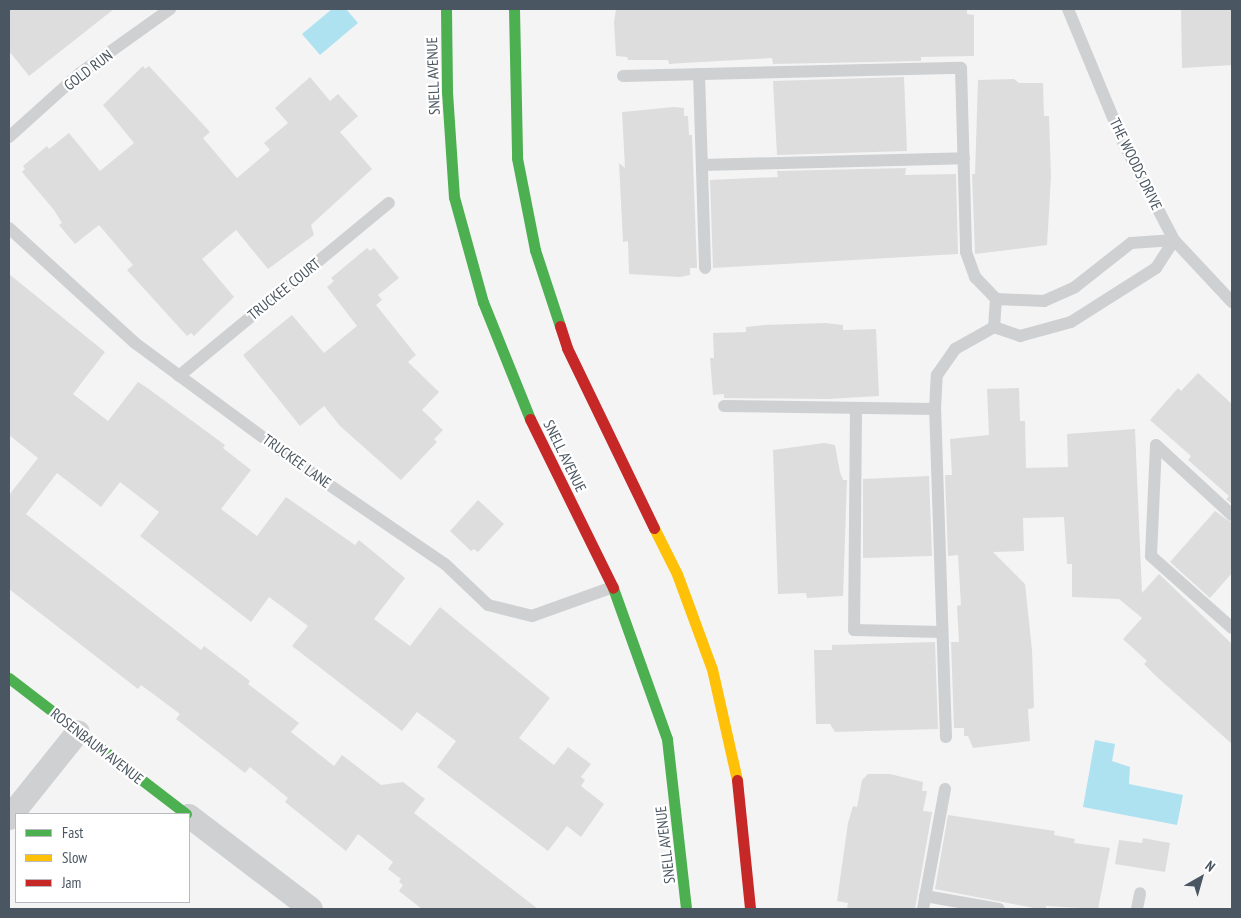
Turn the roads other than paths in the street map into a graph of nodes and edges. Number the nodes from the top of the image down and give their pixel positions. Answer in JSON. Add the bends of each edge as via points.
{"nodes":[{"id":1,"x":170,"y":9,"type":"edge"},
{"id":2,"x":446,"y":9,"type":"edge"},
{"id":3,"x":514,"y":9,"type":"edge"},
{"id":4,"x":1068,"y":9,"type":"edge"},
{"id":5,"x":700,"y":74,"type":"junction"},
{"id":6,"x":623,"y":76,"type":"dead end"},
{"id":7,"x":9,"y":137,"type":"edge"},
{"id":8,"x":964,"y":158,"type":"junction"},
{"id":9,"x":702,"y":165,"type":"junction"},
{"id":10,"x":389,"y":203,"type":"dead end"},
{"id":11,"x":9,"y":228,"type":"edge"},
{"id":12,"x":1174,"y":240,"type":"junction"},
{"id":13,"x":705,"y":268,"type":"dead end"},
{"id":14,"x":996,"y":299,"type":"junction"},
{"id":15,"x":1232,"y":302,"type":"edge"},
{"id":16,"x":994,"y":327,"type":"junction"},
{"id":17,"x":179,"y":376,"type":"junction"},
{"id":18,"x":724,"y":406,"type":"dead end"},
{"id":19,"x":856,"y":408,"type":"junction"},
{"id":20,"x":935,"y":409,"type":"junction"},
{"id":21,"x":1232,"y":515,"type":"edge"},
{"id":22,"x":613,"y":587,"type":"junction"},
{"id":23,"x":1232,"y":628,"type":"edge"},
{"id":24,"x":942,"y":632,"type":"junction"},
{"id":25,"x":9,"y":678,"type":"edge"},
{"id":26,"x":78,"y":732,"type":"junction"},
{"id":27,"x":946,"y":737,"type":"dead end"},
{"id":28,"x":945,"y":789,"type":"dead end"},
{"id":29,"x":184,"y":813,"type":"edge"},
{"id":30,"x":190,"y":817,"type":"edge"},
{"id":31,"x":9,"y":818,"type":"edge"},
{"id":32,"x":1140,"y":893,"type":"dead end"},
{"id":33,"x":925,"y":896,"type":"junction"},
{"id":34,"x":311,"y":909,"type":"edge"},
{"id":35,"x":686,"y":909,"type":"edge"},
{"id":36,"x":750,"y":909,"type":"edge"},
{"id":37,"x":923,"y":909,"type":"edge"},
{"id":38,"x":999,"y":909,"type":"edge"},
{"id":39,"x":1137,"y":909,"type":"edge"}],
"edges":[{"from":1,"to":7,"type":"lane","name":"GOLD RUN","via":[[79,74]]},
{"from":2,"to":22,"type":"main road","name":"SNELL AVENUE","via":[[447,92],[454,197],[480,292],[522,403]]},
{"from":3,"to":36,"type":"main road","via":[[517,158],[535,250],[567,348],[676,574],[712,669],[736,767]]},
{"from":4,"to":12,"type":"lane","name":"THE WOODS DRIVE","via":[[1124,144]]},
{"from":5,"to":6,"type":"lane"},
{"from":5,"to":8,"type":"lane","via":[[961,68]]},
{"from":5,"to":9,"type":"lane"},
{"from":8,"to":9,"type":"lane"},
{"from":8,"to":14,"type":"lane","via":[[966,252],[975,277]]},
{"from":9,"to":13,"type":"lane"},
{"from":10,"to":17,"type":"lane","name":"TRUCKEE COURT"},
{"from":11,"to":17,"type":"lane","name":"TRUCKEE LANE","via":[[135,343]]},
{"from":12,"to":14,"type":"lane","via":[[1131,243],[1075,288],[1044,301]]},
{"from":12,"to":15,"type":"lane","name":"THE WOODS DRIVE"},
{"from":12,"to":16,"type":"lane","via":[[1156,268],[1071,322],[1020,336]]},
{"from":14,"to":16,"type":"lane"},
{"from":16,"to":20,"type":"lane","via":[[954,349],[938,375]]},
{"from":17,"to":22,"type":"lane","name":"TRUCKEE LANE","via":[[444,564],[488,605],[532,616]]},
{"from":18,"to":19,"type":"lane"},
{"from":19,"to":20,"type":"lane"},
{"from":19,"to":24,"type":"lane","via":[[854,630]]},
{"from":20,"to":24,"type":"lane"},
{"from":21,"to":23,"type":"lane","via":[[1156,446],[1151,556]]},
{"from":22,"to":35,"type":"main road","name":"SNELL AVENUE","via":[[667,738]]},
{"from":24,"to":27,"type":"lane"},
{"from":25,"to":26,"type":"main road","name":"ROSENBAUM AVENUE"},
{"from":26,"to":29,"type":"main road","name":"ROSENBAUM AVENUE"},
{"from":26,"to":31,"type":"street"},
{"from":28,"to":33,"type":"lane"},
{"from":30,"to":34,"type":"street","name":"ROSENBAUM AVENUE"},
{"from":32,"to":39,"type":"lane"},
{"from":33,"to":37,"type":"lane"},
{"from":33,"to":38,"type":"lane"}]}
